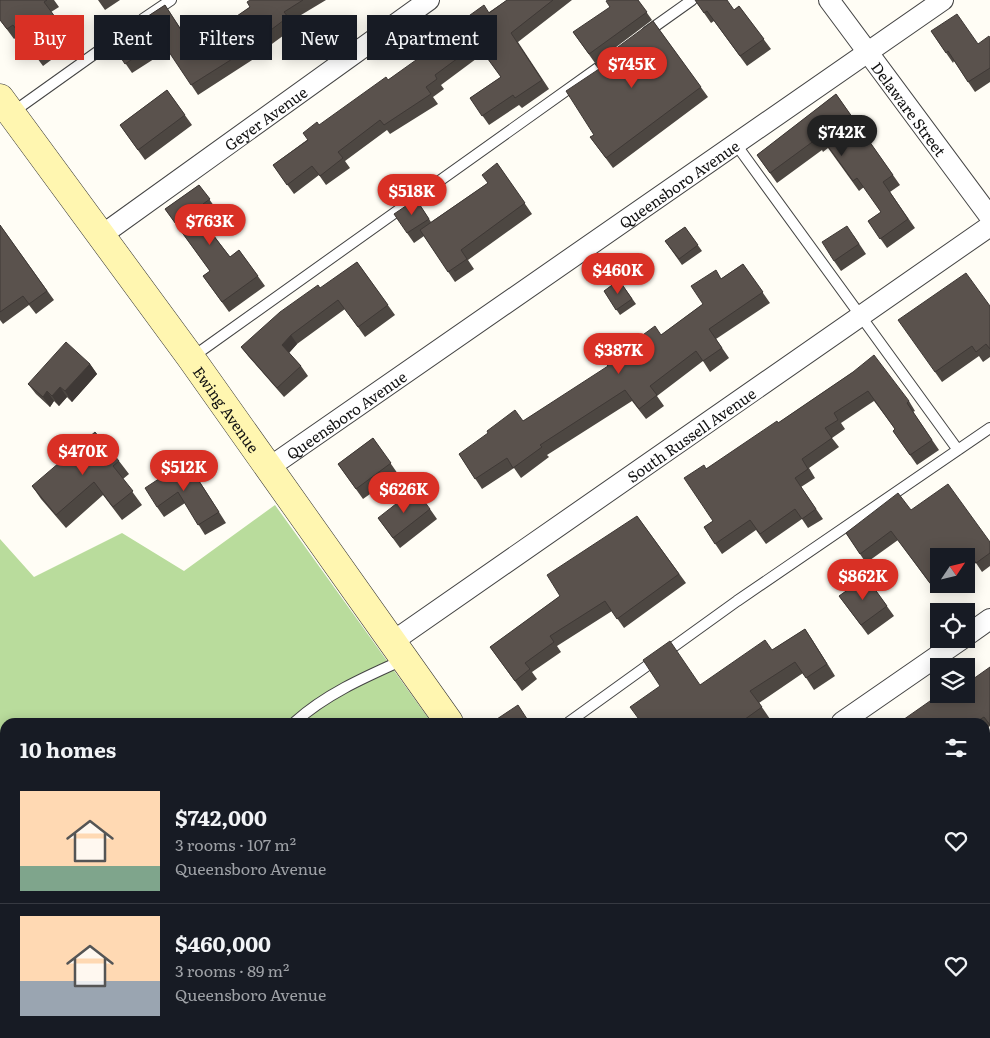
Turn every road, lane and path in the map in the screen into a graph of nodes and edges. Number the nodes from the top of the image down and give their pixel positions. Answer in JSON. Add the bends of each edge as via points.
{"nodes":[{"id":1,"x":171,"y":0,"type":"edge"},
{"id":2,"x":429,"y":0,"type":"edge"},
{"id":3,"x":692,"y":0,"type":"edge"},
{"id":4,"x":829,"y":0,"type":"edge"},
{"id":5,"x":943,"y":0,"type":"edge"},
{"id":6,"x":637,"y":40,"type":"edge"},
{"id":7,"x":621,"y":51,"type":"edge"},
{"id":8,"x":866,"y":52,"type":"junction"},
{"id":9,"x":6,"y":105,"type":"edge"},
{"id":10,"x":735,"y":144,"type":"junction"},
{"id":11,"x":990,"y":217,"type":"edge"},
{"id":12,"x":990,"y":226,"type":"edge"},
{"id":13,"x":102,"y":235,"type":"junction"},
{"id":14,"x":859,"y":316,"type":"junction"},
{"id":15,"x":190,"y":358,"type":"junction"},
{"id":16,"x":990,"y":428,"type":"edge"},
{"id":17,"x":958,"y":450,"type":"junction"},
{"id":18,"x":267,"y":469,"type":"junction"},
{"id":19,"x":990,"y":619,"type":"edge"},
{"id":20,"x":975,"y":630,"type":"edge"},
{"id":21,"x":949,"y":648,"type":"edge"},
{"id":22,"x":398,"y":651,"type":"junction"},
{"id":23,"x":300,"y":718,"type":"edge"},
{"id":24,"x":446,"y":718,"type":"edge"},
{"id":25,"x":574,"y":718,"type":"edge"},
{"id":26,"x":848,"y":718,"type":"edge"}],
"edges":[{"from":1,"to":9,"type":"lane"},
{"from":2,"to":13,"type":"street","name":"Geyer Avenue"},
{"from":3,"to":6,"type":"lane"},
{"from":4,"to":8,"type":"street","name":"Delaware Street"},
{"from":5,"to":8,"type":"street","name":"Queensboro Avenue"},
{"from":7,"to":15,"type":"lane"},
{"from":8,"to":10,"type":"street","name":"Queensboro Avenue"},
{"from":8,"to":11,"type":"street","name":"Delaware Street"},
{"from":9,"to":13,"type":"street","name":"Ewing Avenue"},
{"from":10,"to":14,"type":"lane"},
{"from":10,"to":18,"type":"street","name":"Queensboro Avenue"},
{"from":12,"to":14,"type":"street","name":"South Russell Avenue"},
{"from":13,"to":15,"type":"street","name":"Ewing Avenue"},
{"from":14,"to":17,"type":"lane"},
{"from":14,"to":22,"type":"street","name":"South Russell Avenue"},
{"from":15,"to":18,"type":"street","name":"Ewing Avenue"},
{"from":16,"to":17,"type":"lane"},
{"from":17,"to":25,"type":"lane","via":[[737,601]]},
{"from":18,"to":22,"type":"street","name":"Ewing Avenue"},
{"from":19,"to":20,"type":"street"},
{"from":21,"to":26,"type":"street"},
{"from":22,"to":23,"type":"lane"},
{"from":22,"to":24,"type":"street","name":"Ewing Avenue"}]}
